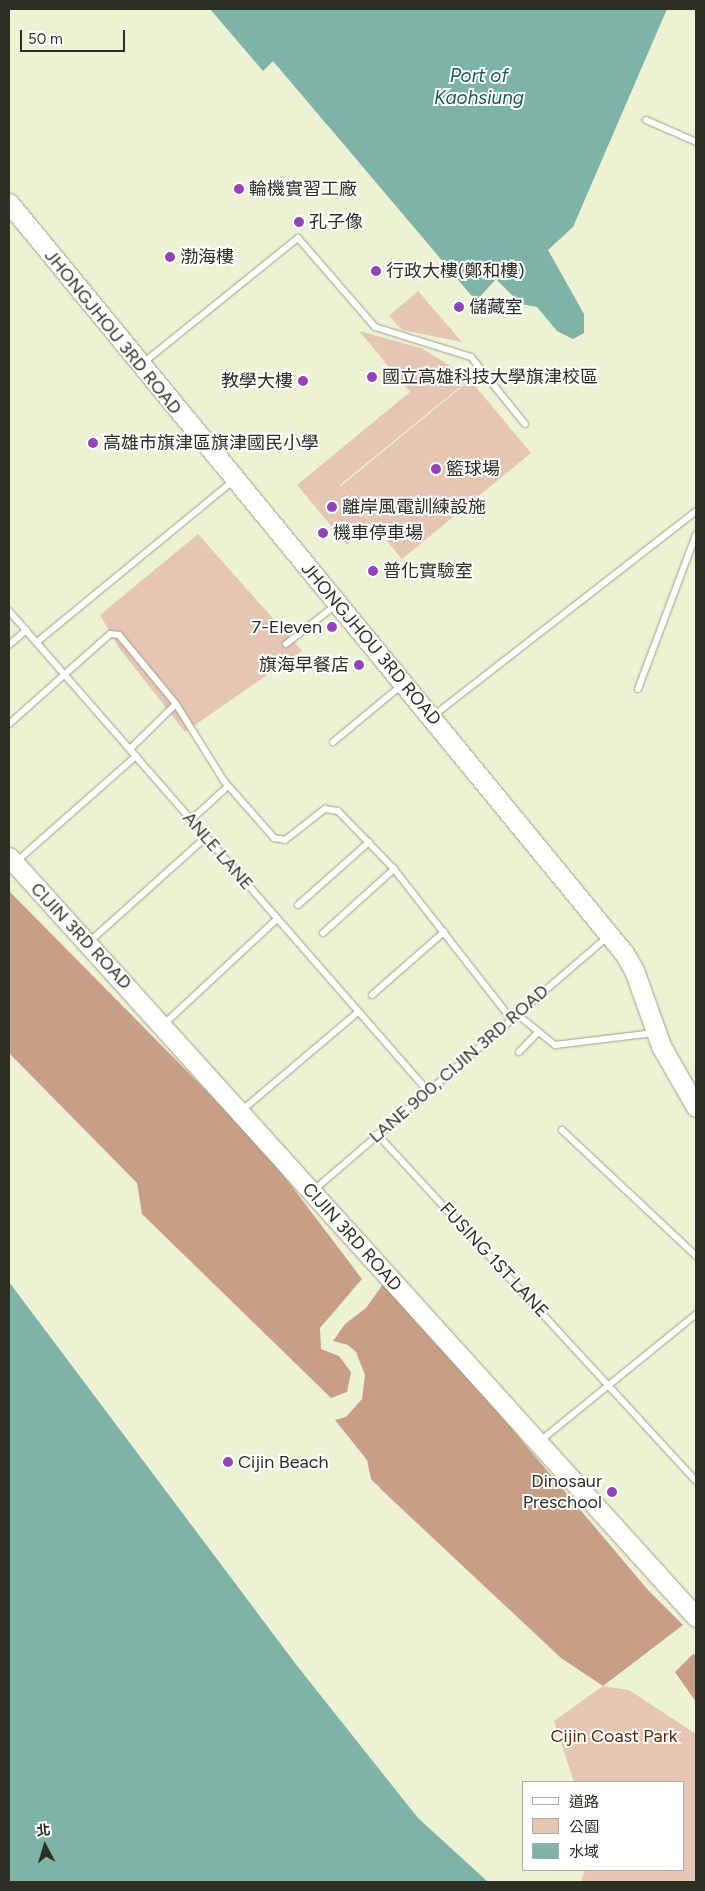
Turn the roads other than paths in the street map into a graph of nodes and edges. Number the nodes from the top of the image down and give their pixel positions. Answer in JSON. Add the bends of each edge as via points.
{"nodes":[{"id":1,"x":646,"y":120,"type":"dead end"},
{"id":2,"x":696,"y":142,"type":"edge"},
{"id":3,"x":9,"y":203,"type":"edge"},
{"id":4,"x":140,"y":365,"type":"junction"},
{"id":5,"x":525,"y":424,"type":"dead end"},
{"id":6,"x":234,"y":480,"type":"junction"},
{"id":7,"x":696,"y":511,"type":"edge"},
{"id":8,"x":696,"y":535,"type":"edge"},
{"id":9,"x":337,"y":604,"type":"junction"},
{"id":10,"x":9,"y":611,"type":"edge"},
{"id":11,"x":26,"y":630,"type":"junction"},
{"id":12,"x":37,"y":642,"type":"junction"},
{"id":13,"x":286,"y":644,"type":"dead end"},
{"id":14,"x":9,"y":645,"type":"edge"},
{"id":15,"x":64,"y":673,"type":"junction"},
{"id":16,"x":404,"y":684,"type":"junction"},
{"id":17,"x":638,"y":689,"type":"dead end"},
{"id":18,"x":176,"y":704,"type":"junction"},
{"id":19,"x":432,"y":717,"type":"junction"},
{"id":20,"x":9,"y":724,"type":"edge"},
{"id":21,"x":333,"y":742,"type":"dead end"},
{"id":22,"x":130,"y":749,"type":"junction"},
{"id":23,"x":136,"y":756,"type":"junction"},
{"id":24,"x":228,"y":786,"type":"junction"},
{"id":25,"x":191,"y":820,"type":"junction"},
{"id":26,"x":206,"y":837,"type":"junction"},
{"id":27,"x":369,"y":842,"type":"junction"},
{"id":28,"x":11,"y":860,"type":"edge"},
{"id":29,"x":394,"y":869,"type":"junction"},
{"id":30,"x":298,"y":905,"type":"dead end"},
{"id":31,"x":277,"y":918,"type":"junction"},
{"id":32,"x":444,"y":932,"type":"junction"},
{"id":33,"x":323,"y":933,"type":"dead end"},
{"id":34,"x":608,"y":936,"type":"junction"},
{"id":35,"x":88,"y":944,"type":"junction"},
{"id":36,"x":372,"y":995,"type":"dead end"},
{"id":37,"x":358,"y":1012,"type":"junction"},
{"id":38,"x":518,"y":1015,"type":"junction"},
{"id":39,"x":512,"y":1020,"type":"junction"},
{"id":40,"x":163,"y":1025,"type":"junction"},
{"id":41,"x":538,"y":1032,"type":"junction"},
{"id":42,"x":656,"y":1032,"type":"junction"},
{"id":43,"x":519,"y":1052,"type":"dead end"},
{"id":44,"x":426,"y":1090,"type":"junction"},
{"id":45,"x":696,"y":1107,"type":"edge"},
{"id":46,"x":241,"y":1111,"type":"junction"},
{"id":47,"x":562,"y":1130,"type":"dead end"},
{"id":48,"x":377,"y":1134,"type":"junction"},
{"id":49,"x":311,"y":1192,"type":"junction"},
{"id":50,"x":696,"y":1256,"type":"edge"},
{"id":51,"x":696,"y":1314,"type":"edge"},
{"id":52,"x":612,"y":1386,"type":"junction"},
{"id":53,"x":539,"y":1441,"type":"junction"},
{"id":54,"x":696,"y":1481,"type":"edge"},
{"id":55,"x":696,"y":1617,"type":"edge"}],
"edges":[{"from":1,"to":2,"type":"lane"},
{"from":3,"to":4,"type":"street","name":"JHONGJHOU 3RD ROAD"},
{"from":4,"to":5,"type":"lane","via":[[298,238],[375,328],[471,357]]},
{"from":4,"to":6,"type":"street","name":"JHONGJHOU 3RD ROAD"},
{"from":6,"to":9,"type":"street","name":"JHONGJHOU 3RD ROAD"},
{"from":6,"to":12,"type":"lane"},
{"from":7,"to":19,"type":"lane"},
{"from":8,"to":17,"type":"lane"},
{"from":9,"to":13,"type":"lane"},
{"from":9,"to":16,"type":"street","name":"JHONGJHOU 3RD ROAD"},
{"from":10,"to":11,"type":"lane","name":"ANLE LANE"},
{"from":11,"to":12,"type":"lane","name":"ANLE LANE"},
{"from":11,"to":14,"type":"lane"},
{"from":12,"to":15,"type":"lane","name":"ANLE LANE"},
{"from":15,"to":18,"type":"lane","via":[[115,633]]},
{"from":15,"to":20,"type":"lane"},
{"from":15,"to":22,"type":"lane","name":"ANLE LANE"},
{"from":16,"to":19,"type":"street","name":"JHONGJHOU 3RD ROAD"},
{"from":16,"to":21,"type":"lane"},
{"from":18,"to":22,"type":"lane"},
{"from":18,"to":24,"type":"lane"},
{"from":19,"to":34,"type":"street","name":"JHONGJHOU 3RD ROAD"},
{"from":22,"to":23,"type":"lane","name":"ANLE LANE"},
{"from":23,"to":25,"type":"lane","name":"ANLE LANE"},
{"from":23,"to":28,"type":"lane"},
{"from":24,"to":25,"type":"lane"},
{"from":24,"to":27,"type":"lane","via":[[280,841],[325,809],[331,809],[338,811]]},
{"from":25,"to":26,"type":"lane","name":"ANLE LANE"},
{"from":26,"to":31,"type":"lane","name":"ANLE LANE"},
{"from":26,"to":35,"type":"lane"},
{"from":27,"to":29,"type":"lane"},
{"from":27,"to":30,"type":"lane"},
{"from":28,"to":35,"type":"street","name":"CIJIN 3RD ROAD"},
{"from":29,"to":32,"type":"lane"},
{"from":29,"to":33,"type":"lane"},
{"from":31,"to":37,"type":"lane","name":"ANLE LANE"},
{"from":31,"to":40,"type":"lane"},
{"from":32,"to":36,"type":"lane"},
{"from":32,"to":39,"type":"lane"},
{"from":34,"to":38,"type":"lane","name":"LANE 900, CIJIN 3RD ROAD"},
{"from":34,"to":42,"type":"street","name":"JHONGJHOU 3RD ROAD","via":[[634,970]]},
{"from":35,"to":40,"type":"street","name":"CIJIN 3RD ROAD"},
{"from":37,"to":44,"type":"lane","name":"ANLE LANE"},
{"from":37,"to":46,"type":"lane"},
{"from":38,"to":39,"type":"lane","name":"LANE 900, CIJIN 3RD ROAD"},
{"from":38,"to":41,"type":"lane"},
{"from":39,"to":44,"type":"lane","name":"LANE 900, CIJIN 3RD ROAD"},
{"from":40,"to":46,"type":"street","name":"CIJIN 3RD ROAD"},
{"from":41,"to":42,"type":"lane","via":[[550,1044],[560,1046]]},
{"from":41,"to":43,"type":"lane"},
{"from":42,"to":45,"type":"street","name":"JHONGJHOU 3RD ROAD","via":[[677,1079]]},
{"from":44,"to":48,"type":"lane","name":"LANE 900, CIJIN 3RD ROAD"},
{"from":46,"to":49,"type":"street","name":"CIJIN 3RD ROAD"},
{"from":47,"to":50,"type":"lane"},
{"from":48,"to":49,"type":"lane","name":"LANE 900, CIJIN 3RD ROAD"},
{"from":48,"to":52,"type":"lane","name":"FUSING 1ST LANE"},
{"from":49,"to":53,"type":"street","name":"CIJIN 3RD ROAD"},
{"from":51,"to":52,"type":"lane"},
{"from":52,"to":53,"type":"lane"},
{"from":52,"to":54,"type":"lane","name":"FUSING 1ST LANE"},
{"from":53,"to":55,"type":"street","name":"CIJIN 3RD ROAD"}]}
